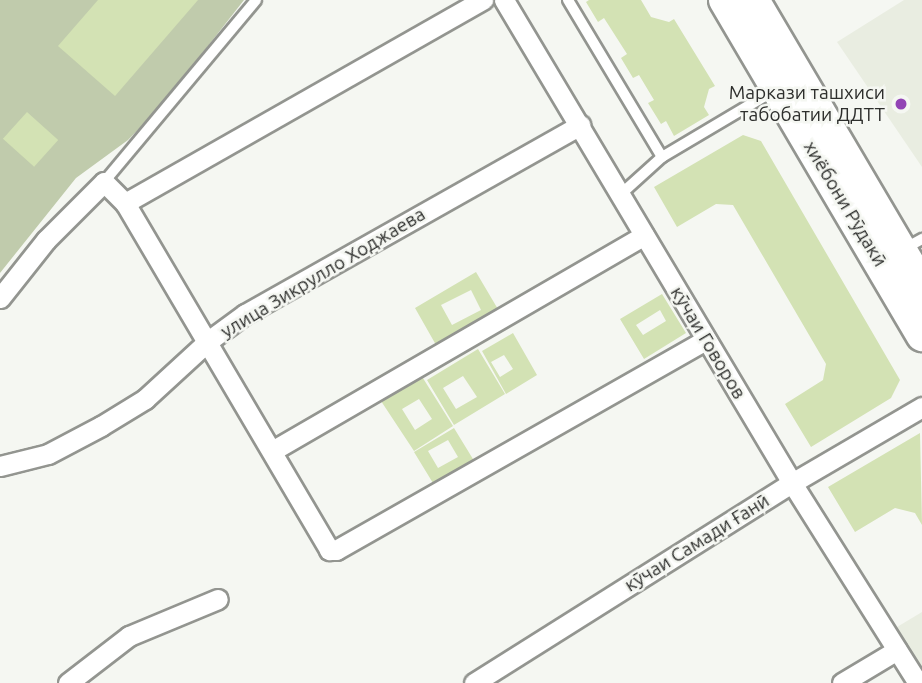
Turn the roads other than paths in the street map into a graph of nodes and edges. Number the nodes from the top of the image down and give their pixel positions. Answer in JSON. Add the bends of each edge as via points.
{"nodes":[{"id":1,"x":256,"y":0,"type":"edge"},
{"id":2,"x":483,"y":0,"type":"edge"},
{"id":3,"x":504,"y":0,"type":"edge"},
{"id":4,"x":568,"y":0,"type":"edge"},
{"id":5,"x":724,"y":0,"type":"edge"},
{"id":6,"x":753,"y":0,"type":"edge"},
{"id":7,"x":787,"y":82,"type":"junction"},
{"id":8,"x":580,"y":125,"type":"junction"},
{"id":9,"x":662,"y":157,"type":"junction"},
{"id":10,"x":104,"y":182,"type":"junction"},
{"id":11,"x":621,"y":194,"type":"junction"},
{"id":12,"x":125,"y":203,"type":"junction"},
{"id":13,"x":645,"y":234,"type":"junction"},
{"id":14,"x":911,"y":245,"type":"edge"},
{"id":15,"x":922,"y":287,"type":"edge"},
{"id":16,"x":0,"y":298,"type":"edge"},
{"id":17,"x":922,"y":335,"type":"edge"},
{"id":18,"x":706,"y":340,"type":"junction"},
{"id":19,"x":207,"y":342,"type":"junction"},
{"id":20,"x":922,"y":407,"type":"edge"},
{"id":21,"x":272,"y":451,"type":"junction"},
{"id":22,"x":0,"y":466,"type":"edge"},
{"id":23,"x":792,"y":483,"type":"junction"},
{"id":24,"x":218,"y":599,"type":"dead end"},
{"id":25,"x":897,"y":650,"type":"junction"},
{"id":26,"x":68,"y":683,"type":"edge"},
{"id":27,"x":474,"y":683,"type":"edge"},
{"id":28,"x":842,"y":683,"type":"edge"},
{"id":29,"x":919,"y":683,"type":"edge"}],
"edges":[{"from":1,"to":10,"type":"lane"},
{"from":2,"to":12,"type":"street"},
{"from":3,"to":8,"type":"street","name":"кӯчаи Говоров"},
{"from":4,"to":9,"type":"lane"},
{"from":5,"to":7,"type":"highway","name":"хиёбони Рӯдакӣ"},
{"from":6,"to":7,"type":"highway"},
{"from":7,"to":9,"type":"lane"},
{"from":7,"to":14,"type":"highway"},
{"from":7,"to":17,"type":"highway","name":"хиёбони Рӯдакӣ"},
{"from":8,"to":11,"type":"street","name":"кӯчаи Говоров"},
{"from":8,"to":19,"type":"street","name":"улица Зикрулло Ходжаева","via":[[246,314]]},
{"from":9,"to":11,"type":"lane"},
{"from":10,"to":12,"type":"street"},
{"from":10,"to":16,"type":"street","via":[[46,240]]},
{"from":11,"to":13,"type":"street","name":"кӯчаи Говоров"},
{"from":12,"to":19,"type":"street"},
{"from":13,"to":18,"type":"street","name":"кӯчаи Говоров"},
{"from":13,"to":21,"type":"street"},
{"from":14,"to":15,"type":"highway"},
{"from":18,"to":21,"type":"street","via":[[336,550],[329,550]]},
{"from":18,"to":23,"type":"street","name":"кӯчаи Говоров"},
{"from":19,"to":21,"type":"street"},
{"from":19,"to":22,"type":"street","name":"улица Зикрулло Ходжаева","via":[[145,399],[101,426],[48,454]]},
{"from":20,"to":23,"type":"street","name":"кӯчаи Самади Ғанӣ"},
{"from":23,"to":25,"type":"street","name":"кӯчаи Говоров"},
{"from":23,"to":27,"type":"street","name":"кӯчаи Самади Ғанӣ"},
{"from":24,"to":26,"type":"street","via":[[129,636]]},
{"from":25,"to":28,"type":"street"},
{"from":25,"to":29,"type":"street","name":"кӯчаи Говоров"}]}
